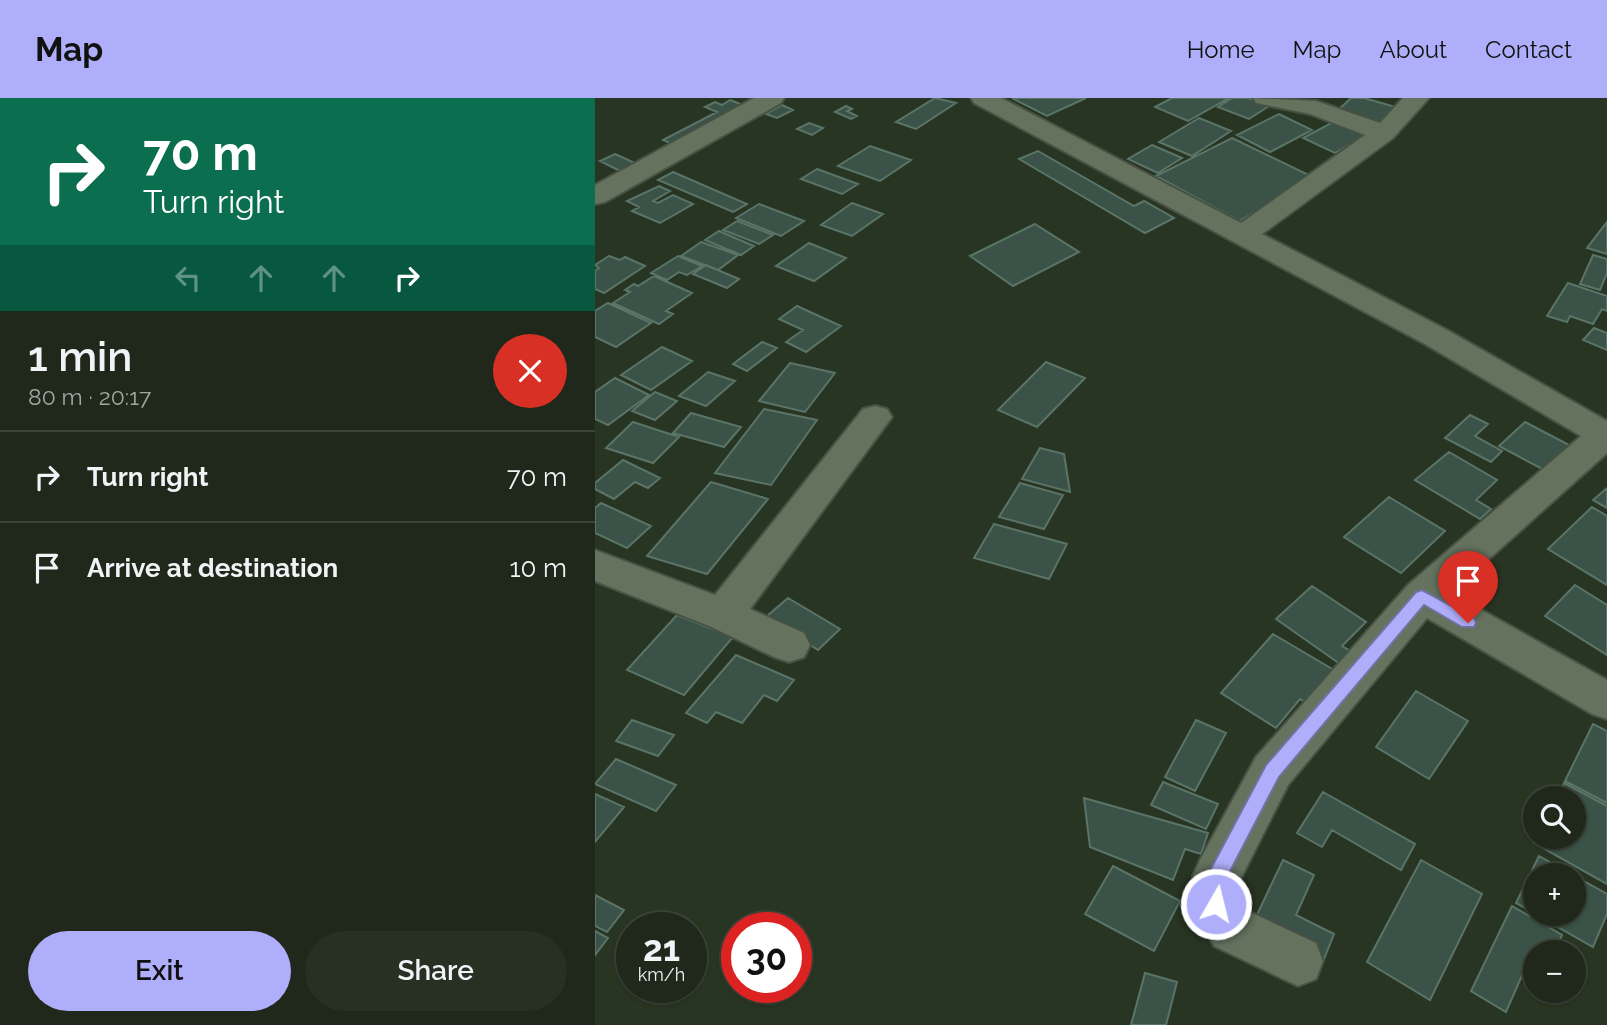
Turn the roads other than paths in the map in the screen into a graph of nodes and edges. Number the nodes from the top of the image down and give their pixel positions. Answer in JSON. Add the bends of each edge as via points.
{"nodes":[{"id":1,"x":772,"y":98,"type":"edge"},
{"id":2,"x":983,"y":98,"type":"edge"},
{"id":3,"x":1265,"y":98,"type":"edge"},
{"id":4,"x":1417,"y":98,"type":"edge"},
{"id":5,"x":1384,"y":133,"type":"junction"},
{"id":6,"x":595,"y":196,"type":"edge"},
{"id":7,"x":1241,"y":236,"type":"junction"},
{"id":8,"x":875,"y":417,"type":"dead end"},
{"id":9,"x":1606,"y":436,"type":"edge"},
{"id":10,"x":595,"y":565,"type":"edge"},
{"id":11,"x":1422,"y":596,"type":"junction"},
{"id":12,"x":723,"y":615,"type":"junction"},
{"id":13,"x":789,"y":645,"type":"dead end"},
{"id":14,"x":1607,"y":701,"type":"edge"},
{"id":15,"x":1298,"y":961,"type":"dead end"}],
"edges":[{"from":1,"to":6,"type":"street"},
{"from":2,"to":7,"type":"street"},
{"from":3,"to":5,"type":"street","via":[[1316,108]]},
{"from":4,"to":5,"type":"street"},
{"from":5,"to":7,"type":"street"},
{"from":7,"to":9,"type":"street","via":[[1448,344]]},
{"from":8,"to":12,"type":"street"},
{"from":9,"to":11,"type":"street"},
{"from":10,"to":12,"type":"street"},
{"from":11,"to":14,"type":"street"},
{"from":11,"to":15,"type":"street","via":[[1272,771],[1217,876],[1216,904],[1232,929]]},
{"from":12,"to":13,"type":"street"}]}
